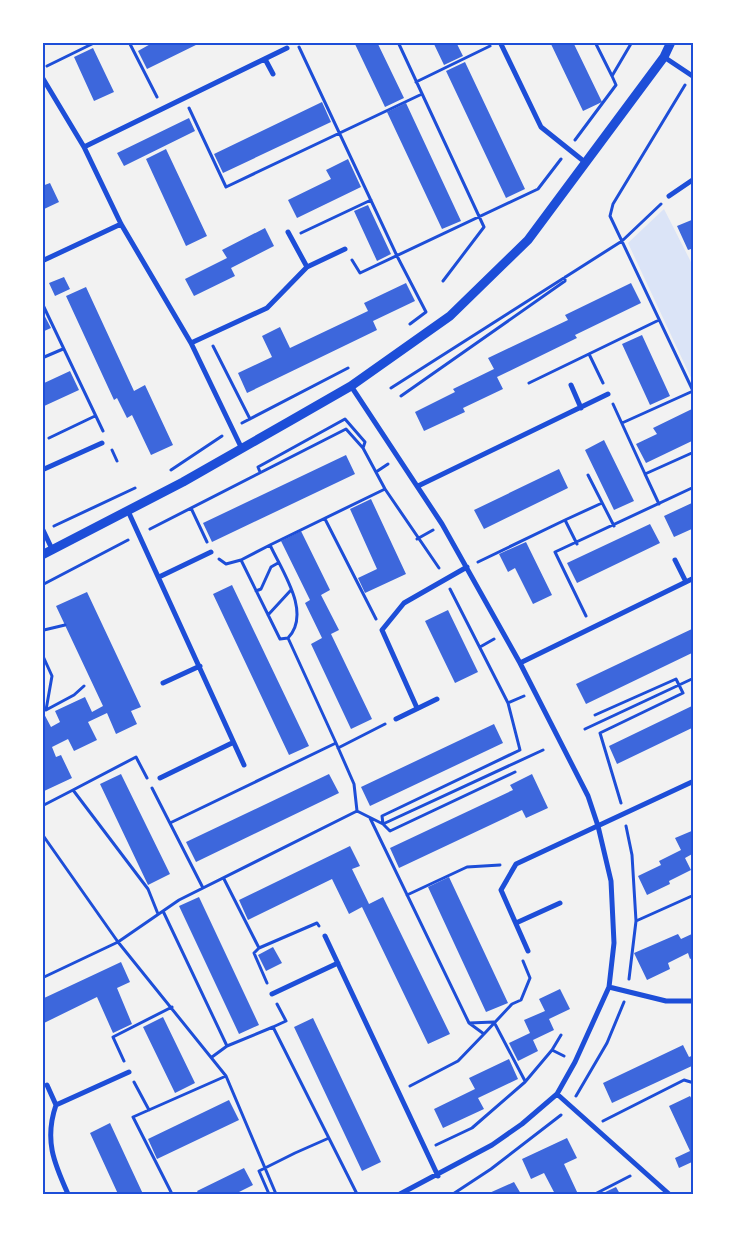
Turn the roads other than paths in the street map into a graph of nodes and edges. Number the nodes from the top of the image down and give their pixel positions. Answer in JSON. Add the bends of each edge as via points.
{"nodes":[{"id":1,"x":499,"y":42,"type":"edge"},
{"id":2,"x":671,"y":42,"type":"edge"},
{"id":3,"x":287,"y":48,"type":"dead end"},
{"id":4,"x":664,"y":56,"type":"junction"},
{"id":5,"x":265,"y":59,"type":"junction"},
{"id":6,"x":273,"y":74,"type":"dead end"},
{"id":7,"x":692,"y":76,"type":"edge"},
{"id":8,"x":42,"y":77,"type":"edge"},
{"id":9,"x":84,"y":147,"type":"junction"},
{"id":10,"x":587,"y":163,"type":"junction"},
{"id":11,"x":694,"y":179,"type":"edge"},
{"id":12,"x":669,"y":196,"type":"road end"},
{"id":13,"x":121,"y":224,"type":"junction"},
{"id":14,"x":288,"y":232,"type":"dead end"},
{"id":15,"x":345,"y":249,"type":"road end"},
{"id":16,"x":42,"y":260,"type":"edge"},
{"id":17,"x":307,"y":267,"type":"junction"},
{"id":18,"x":190,"y":343,"type":"junction"},
{"id":19,"x":351,"y":386,"type":"junction"},
{"id":20,"x":570,"y":386,"type":"dead end"},
{"id":21,"x":608,"y":394,"type":"road end"},
{"id":22,"x":581,"y":408,"type":"junction"},
{"id":23,"x":102,"y":443,"type":"dead end"},
{"id":24,"x":242,"y":449,"type":"junction"},
{"id":25,"x":42,"y":470,"type":"edge"},
{"id":26,"x":418,"y":486,"type":"junction"},
{"id":27,"x":128,"y":510,"type":"junction"},
{"id":28,"x":43,"y":530,"type":"edge"},
{"id":29,"x":52,"y":549,"type":"junction"},
{"id":30,"x":211,"y":552,"type":"dead end"},
{"id":31,"x":42,"y":555,"type":"edge"},
{"id":32,"x":675,"y":560,"type":"dead end"},
{"id":33,"x":467,"y":567,"type":"junction"},
{"id":34,"x":159,"y":577,"type":"junction"},
{"id":35,"x":694,"y":578,"type":"edge"},
{"id":36,"x":686,"y":582,"type":"junction"},
{"id":37,"x":520,"y":663,"type":"junction"},
{"id":38,"x":200,"y":666,"type":"junction"},
{"id":39,"x":163,"y":683,"type":"dead end"},
{"id":40,"x":437,"y":699,"type":"dead end"},
{"id":41,"x":417,"y":708,"type":"junction"},
{"id":42,"x":396,"y":719,"type":"road end"},
{"id":43,"x":232,"y":743,"type":"junction"},
{"id":44,"x":244,"y":765,"type":"dead end"},
{"id":45,"x":160,"y":778,"type":"dead end"},
{"id":46,"x":694,"y":781,"type":"edge"},
{"id":47,"x":598,"y":826,"type":"junction"},
{"id":48,"x":560,"y":903,"type":"dead end"},
{"id":49,"x":516,"y":923,"type":"junction"},
{"id":50,"x":325,"y":936,"type":"road end"},
{"id":51,"x":528,"y":951,"type":"road end"},
{"id":52,"x":338,"y":963,"type":"junction"},
{"id":53,"x":609,"y":987,"type":"junction"},
{"id":54,"x":272,"y":994,"type":"road end"},
{"id":55,"x":694,"y":1001,"type":"edge"},
{"id":56,"x":129,"y":1072,"type":"road end"},
{"id":57,"x":47,"y":1085,"type":"dead end"},
{"id":58,"x":557,"y":1094,"type":"junction"},
{"id":59,"x":56,"y":1105,"type":"junction"},
{"id":60,"x":438,"y":1176,"type":"junction"},
{"id":61,"x":68,"y":1194,"type":"edge"},
{"id":62,"x":400,"y":1194,"type":"edge"},
{"id":63,"x":669,"y":1194,"type":"edge"}],
"edges":[{"from":1,"to":10,"type":"street","via":[[541,127]]},
{"from":2,"to":4,"type":"street"},
{"from":3,"to":5,"type":"street"},
{"from":4,"to":7,"type":"street"},
{"from":4,"to":10,"type":"street"},
{"from":5,"to":6,"type":"street"},
{"from":5,"to":9,"type":"street"},
{"from":8,"to":9,"type":"street"},
{"from":9,"to":13,"type":"street"},
{"from":10,"to":19,"type":"street","via":[[528,240],[450,316]]},
{"from":11,"to":12,"type":"street"},
{"from":13,"to":16,"type":"street"},
{"from":13,"to":18,"type":"street"},
{"from":14,"to":17,"type":"street"},
{"from":15,"to":17,"type":"street"},
{"from":17,"to":18,"type":"street","via":[[267,308]]},
{"from":18,"to":24,"type":"street"},
{"from":19,"to":24,"type":"street"},
{"from":19,"to":26,"type":"street"},
{"from":20,"to":22,"type":"street"},
{"from":21,"to":22,"type":"street"},
{"from":22,"to":26,"type":"street"},
{"from":23,"to":25,"type":"street"},
{"from":24,"to":27,"type":"street"},
{"from":26,"to":33,"type":"street"},
{"from":27,"to":29,"type":"street"},
{"from":27,"to":34,"type":"street"},
{"from":28,"to":29,"type":"street"},
{"from":29,"to":31,"type":"street"},
{"from":30,"to":34,"type":"street"},
{"from":32,"to":36,"type":"street"},
{"from":33,"to":37,"type":"street"},
{"from":33,"to":41,"type":"street","via":[[404,603],[382,630]]},
{"from":34,"to":38,"type":"street"},
{"from":35,"to":36,"type":"street"},
{"from":36,"to":37,"type":"street"},
{"from":37,"to":47,"type":"street","via":[[588,796]]},
{"from":38,"to":39,"type":"street"},
{"from":38,"to":43,"type":"street"},
{"from":40,"to":41,"type":"street"},
{"from":41,"to":42,"type":"street"},
{"from":43,"to":44,"type":"street"},
{"from":43,"to":45,"type":"street"},
{"from":46,"to":47,"type":"street"},
{"from":47,"to":49,"type":"street","via":[[515,865],[501,890]]},
{"from":47,"to":53,"type":"street","via":[[611,881],[614,944]]},
{"from":48,"to":49,"type":"street"},
{"from":49,"to":51,"type":"street"},
{"from":50,"to":52,"type":"street"},
{"from":52,"to":54,"type":"street"},
{"from":52,"to":60,"type":"street"},
{"from":53,"to":55,"type":"street","via":[[666,1001]]},
{"from":53,"to":58,"type":"street"},
{"from":56,"to":59,"type":"street"},
{"from":57,"to":59,"type":"street"},
{"from":58,"to":60,"type":"street","via":[[492,1146]]},
{"from":58,"to":63,"type":"street"},
{"from":59,"to":61,"type":"street","via":[[51,1118],[50,1150]]},
{"from":60,"to":62,"type":"street"}]}
